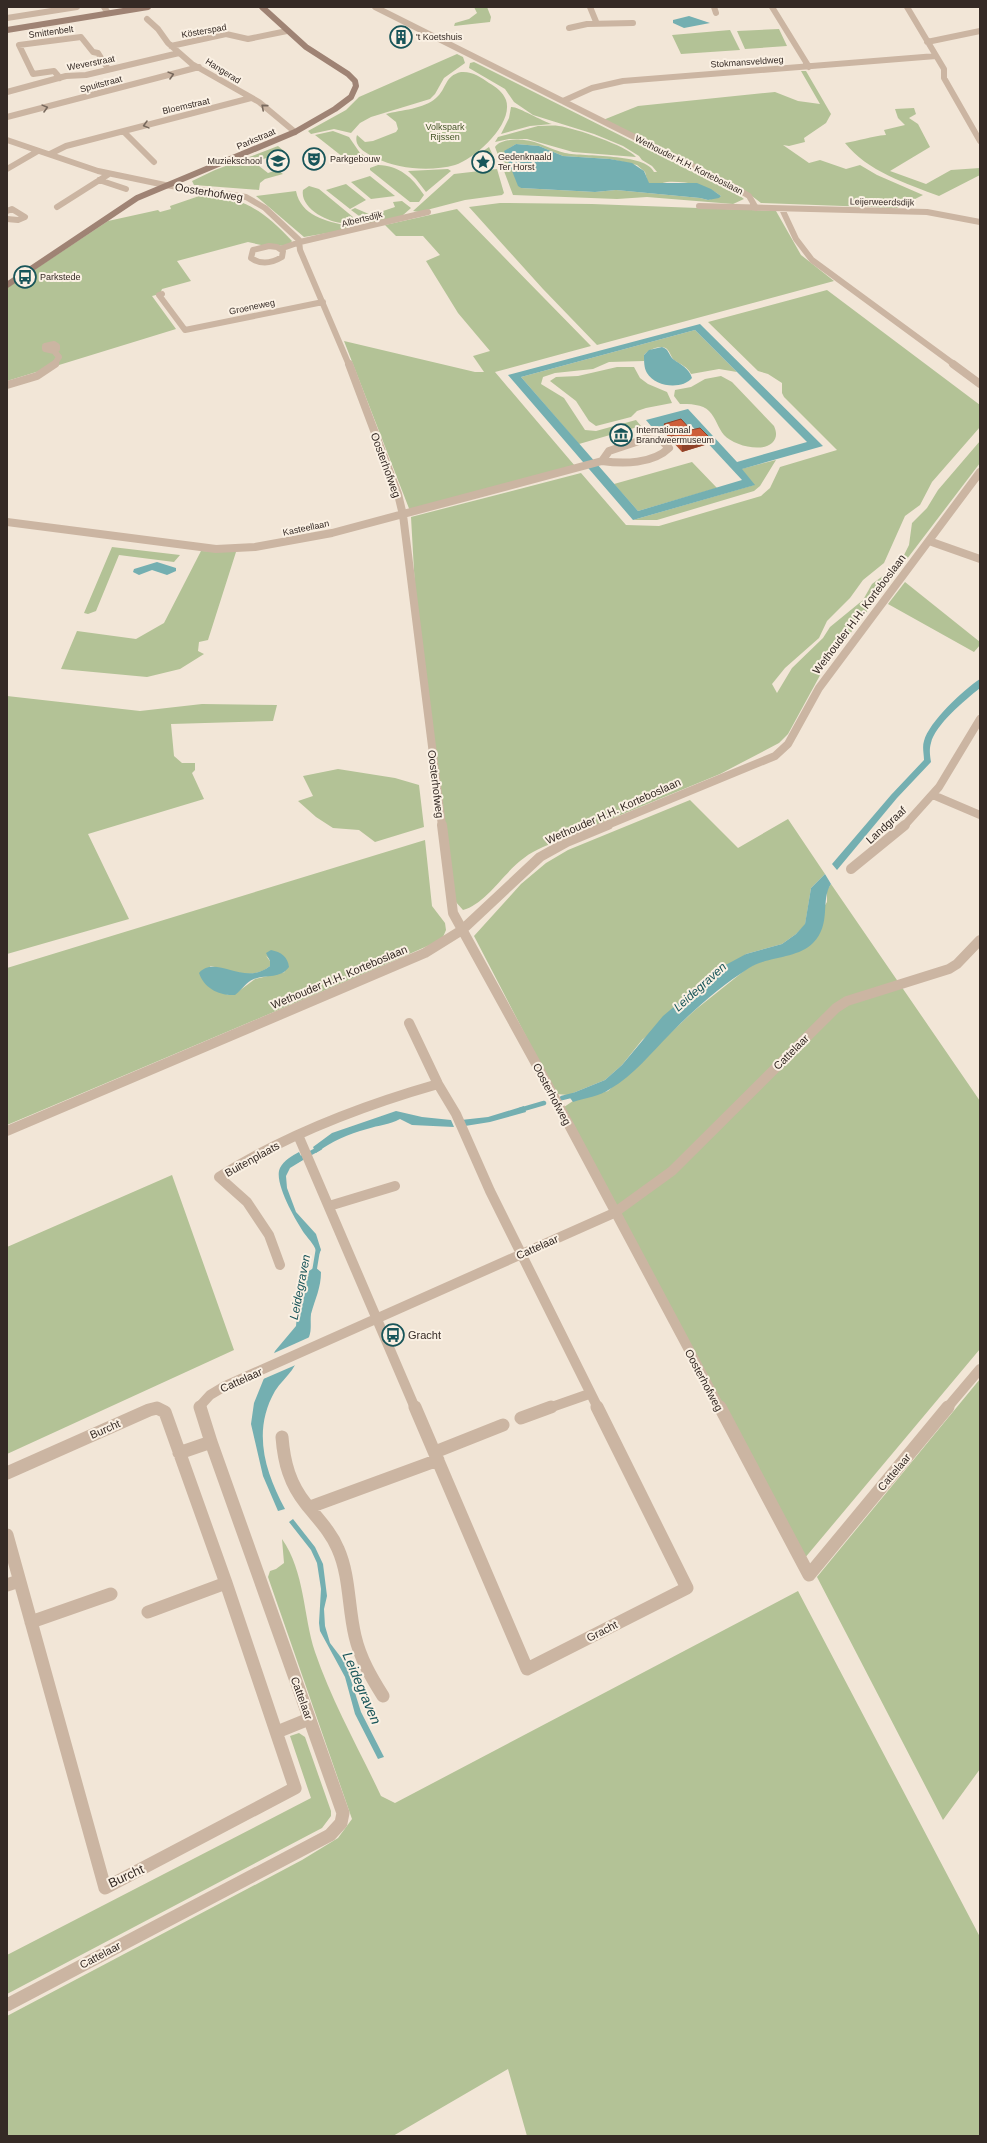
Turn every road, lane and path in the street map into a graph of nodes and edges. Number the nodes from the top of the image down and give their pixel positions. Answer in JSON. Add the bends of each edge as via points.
{"nodes":[{"id":1,"x":77,"y":7,"type":"edge"},
{"id":2,"x":104,"y":7,"type":"edge"},
{"id":3,"x":148,"y":7,"type":"edge"},
{"id":4,"x":262,"y":7,"type":"edge"},
{"id":5,"x":375,"y":7,"type":"edge"},
{"id":6,"x":590,"y":7,"type":"edge"},
{"id":7,"x":772,"y":7,"type":"edge"},
{"id":8,"x":908,"y":7,"type":"edge"},
{"id":9,"x":108,"y":13,"type":"junction"},
{"id":10,"x":34,"y":14,"type":"junction"},
{"id":11,"x":7,"y":18,"type":"edge"},
{"id":12,"x":147,"y":19,"type":"dead end"},
{"id":13,"x":633,"y":23,"type":"dead end"},
{"id":14,"x":39,"y":24,"type":"junction"},
{"id":15,"x":597,"y":24,"type":"junction"},
{"id":16,"x":980,"y":25,"type":"edge"},
{"id":17,"x":568,"y":28,"type":"dead end"},
{"id":18,"x":7,"y":30,"type":"edge"},
{"id":19,"x":287,"y":31,"type":"junction"},
{"id":20,"x":980,"y":31,"type":"edge"},
{"id":21,"x":944,"y":37,"type":"junction"},
{"id":22,"x":927,"y":42,"type":"junction"},
{"id":23,"x":171,"y":46,"type":"junction"},
{"id":24,"x":179,"y":54,"type":"junction"},
{"id":25,"x":936,"y":56,"type":"junction"},
{"id":26,"x":199,"y":67,"type":"junction"},
{"id":27,"x":809,"y":67,"type":"junction"},
{"id":28,"x":108,"y":69,"type":"junction"},
{"id":29,"x":60,"y":78,"type":"junction"},
{"id":30,"x":7,"y":92,"type":"edge"},
{"id":31,"x":251,"y":98,"type":"junction"},
{"id":32,"x":562,"y":102,"type":"junction"},
{"id":33,"x":7,"y":117,"type":"edge"},
{"id":34,"x":124,"y":132,"type":"junction"},
{"id":35,"x":295,"y":132,"type":"junction"},
{"id":36,"x":7,"y":140,"type":"edge"},
{"id":37,"x":980,"y":141,"type":"edge"},
{"id":38,"x":38,"y":151,"type":"junction"},
{"id":39,"x":50,"y":154,"type":"junction"},
{"id":40,"x":154,"y":162,"type":"dead end"},
{"id":41,"x":7,"y":169,"type":"edge"},
{"id":42,"x":109,"y":174,"type":"junction"},
{"id":43,"x":99,"y":180,"type":"junction"},
{"id":44,"x":165,"y":185,"type":"junction"},
{"id":45,"x":126,"y":189,"type":"dead end"},
{"id":46,"x":699,"y":206,"type":"dead end"},
{"id":47,"x":57,"y":207,"type":"dead end"},
{"id":48,"x":756,"y":208,"type":"junction"},
{"id":49,"x":782,"y":209,"type":"junction"},
{"id":50,"x":7,"y":211,"type":"edge"},
{"id":51,"x":428,"y":212,"type":"dead end"},
{"id":52,"x":7,"y":218,"type":"edge"},
{"id":53,"x":980,"y":222,"type":"edge"},
{"id":54,"x":300,"y":242,"type":"junction"},
{"id":55,"x":280,"y":249,"type":"dead end"},
{"id":56,"x":7,"y":285,"type":"edge"},
{"id":57,"x":162,"y":294,"type":"dead end"},
{"id":58,"x":323,"y":302,"type":"junction"},
{"id":59,"x":54,"y":351,"type":"dead end"},
{"id":60,"x":980,"y":384,"type":"edge"},
{"id":61,"x":7,"y":385,"type":"edge"},
{"id":62,"x":602,"y":461,"type":"junction"},
{"id":63,"x":980,"y":472,"type":"edge"},
{"id":64,"x":403,"y":515,"type":"junction"},
{"id":65,"x":7,"y":522,"type":"edge"},
{"id":66,"x":929,"y":541,"type":"junction"},
{"id":67,"x":980,"y":559,"type":"edge"},
{"id":68,"x":980,"y":719,"type":"edge"},
{"id":69,"x":933,"y":795,"type":"junction"},
{"id":70,"x":980,"y":815,"type":"edge"},
{"id":71,"x":851,"y":870,"type":"dead end"},
{"id":72,"x":462,"y":930,"type":"junction"},
{"id":73,"x":979,"y":944,"type":"edge"},
{"id":74,"x":408,"y":1023,"type":"dead end"},
{"id":75,"x":438,"y":1084,"type":"junction"},
{"id":76,"x":7,"y":1131,"type":"edge"},
{"id":77,"x":298,"y":1135,"type":"junction"},
{"id":78,"x":395,"y":1186,"type":"dead end"},
{"id":79,"x":329,"y":1206,"type":"junction"},
{"id":80,"x":614,"y":1213,"type":"junction"},
{"id":81,"x":522,"y":1253,"type":"junction"},
{"id":82,"x":280,"y":1264,"type":"dead end"},
{"id":83,"x":378,"y":1318,"type":"junction"},
{"id":84,"x":980,"y":1369,"type":"edge"},
{"id":85,"x":590,"y":1394,"type":"junction"},
{"id":86,"x":521,"y":1418,"type":"dead end"},
{"id":87,"x":503,"y":1425,"type":"dead end"},
{"id":88,"x":282,"y":1437,"type":"dead end"},
{"id":89,"x":211,"y":1442,"type":"junction"},
{"id":90,"x":179,"y":1452,"type":"junction"},
{"id":91,"x":436,"y":1456,"type":"junction"},
{"id":92,"x":7,"y":1473,"type":"edge"},
{"id":93,"x":310,"y":1507,"type":"junction"},
{"id":94,"x":7,"y":1535,"type":"edge"},
{"id":95,"x":809,"y":1575,"type":"joint"},
{"id":96,"x":19,"y":1581,"type":"junction"},
{"id":97,"x":226,"y":1583,"type":"junction"},
{"id":98,"x":7,"y":1585,"type":"edge"},
{"id":99,"x":111,"y":1594,"type":"dead end"},
{"id":100,"x":148,"y":1612,"type":"dead end"},
{"id":101,"x":31,"y":1622,"type":"junction"},
{"id":102,"x":383,"y":1696,"type":"dead end"},
{"id":103,"x":309,"y":1719,"type":"junction"},
{"id":104,"x":277,"y":1732,"type":"junction"},
{"id":105,"x":7,"y":2005,"type":"edge"}],
"edges":[{"from":1,"to":10,"type":"street"},
{"from":2,"to":9,"type":"street"},
{"from":3,"to":9,"type":"main road"},
{"from":4,"to":19,"type":"main road","name":"Parkstraat"},
{"from":5,"to":32,"type":"street","name":"Wethouder H.H. Korteboslaan"},
{"from":6,"to":15,"type":"street"},
{"from":7,"to":27,"type":"street"},
{"from":8,"to":22,"type":"street"},
{"from":9,"to":14,"type":"main road"},
{"from":10,"to":11,"type":"street"},
{"from":10,"to":14,"type":"street"},
{"from":12,"to":23,"type":"street","name":"Hangerad"},
{"from":13,"to":15,"type":"street"},
{"from":14,"to":18,"type":"main road"},
{"from":15,"to":17,"type":"street"},
{"from":16,"to":21,"type":"street","via":[[946,34]]},
{"from":19,"to":23,"type":"street","name":"Kösterspad","via":[[242,39],[226,34]]},
{"from":19,"to":35,"type":"main road","name":"Parkstraat","via":[[311,51],[348,74],[356,86],[345,103]]},
{"from":20,"to":21,"type":"street","via":[[952,38]]},
{"from":21,"to":22,"type":"street"},
{"from":22,"to":25,"type":"street"},
{"from":23,"to":24,"type":"street","name":"Hangerad"},
{"from":24,"to":26,"type":"street","name":"Hangerad"},
{"from":24,"to":28,"type":"street","name":"Weverstraat"},
{"from":25,"to":27,"type":"street","name":"Stokmansveldweg"},
{"from":25,"to":37,"type":"street","via":[[944,69],[944,78]]},
{"from":26,"to":31,"type":"street","name":"Hangerad"},
{"from":33,"to":26,"type":"street","name":"Spuitstraat","one_way":true},
{"from":27,"to":32,"type":"street","name":"Stokmansveldweg","via":[[623,81],[592,88]]},
{"from":28,"to":29,"type":"street","name":"Weverstraat"},
{"from":28,"to":29,"type":"street","name":"Smittenbelt","via":[[98,54],[93,52],[81,37],[19,45],[33,74],[54,71]]},
{"from":29,"to":30,"type":"street","name":"Weverstraat"},
{"from":31,"to":34,"type":"street","name":"Bloemstraat","one_way":true},
{"from":35,"to":31,"type":"street","name":"Hangerad","one_way":true},
{"from":32,"to":48,"type":"street","name":"Wethouder H.H. Korteboslaan","via":[[745,193]]},
{"from":34,"to":39,"type":"street","name":"Bloemstraat","via":[[66,146]]},
{"from":34,"to":40,"type":"street"},
{"from":35,"to":44,"type":"main road","name":"Parkstraat"},
{"from":36,"to":38,"type":"street","name":"Oosterhofweg"},
{"from":38,"to":39,"type":"street","name":"Oosterhofweg"},
{"from":38,"to":41,"type":"street"},
{"from":39,"to":42,"type":"street","name":"Oosterhofweg"},
{"from":42,"to":43,"type":"street"},
{"from":42,"to":44,"type":"street","name":"Oosterhofweg"},
{"from":43,"to":45,"type":"street"},
{"from":43,"to":47,"type":"street"},
{"from":44,"to":54,"type":"street","name":"Oosterhofweg","via":[[246,198],[270,212]]},
{"from":44,"to":56,"type":"main road","name":"Parkstraat","via":[[137,198]]},
{"from":46,"to":48,"type":"street"},
{"from":48,"to":49,"type":"street"},
{"from":49,"to":53,"type":"street","name":"Leijerweerdsdijk","via":[[927,212]]},
{"from":49,"to":60,"type":"street","via":[[796,239],[812,260]]},
{"from":50,"to":52,"type":"street","via":[[12,209],[25,217],[18,220]]},
{"from":51,"to":54,"type":"street","name":"Albertsdijk"},
{"from":54,"to":55,"type":"street","name":"Albertsdijk"},
{"from":54,"to":58,"type":"street","name":"Oosterhofweg","via":[[300,250]]},
{"from":57,"to":58,"type":"street","name":"Groeneweg","via":[[159,295],[185,330]]},
{"from":58,"to":64,"type":"street","name":"Oosterhofweg","via":[[398,494]]},
{"from":59,"to":61,"type":"street","via":[[59,357],[54,367],[37,376]]},
{"from":62,"to":62,"type":"street","name":"Kasteellaan","via":[[626,464],[663,454],[669,448],[662,440],[646,439],[609,451]]},
{"from":62,"to":64,"type":"street","name":"Kasteellaan"},
{"from":63,"to":66,"type":"street","name":"Wethouder H.H. Korteboslaan"},
{"from":64,"to":65,"type":"street","name":"Kasteellaan","via":[[287,543],[236,549],[216,549]]},
{"from":64,"to":72,"type":"street","name":"Oosterhofweg","via":[[450,897],[453,913]]},
{"from":66,"to":67,"type":"street"},
{"from":66,"to":72,"type":"street","name":"Wethouder H.H. Korteboslaan","via":[[819,688],[794,735],[782,750],[757,764],[567,842],[540,857]]},
{"from":68,"to":69,"type":"street","name":"Landgraaf"},
{"from":69,"to":70,"type":"street"},
{"from":69,"to":71,"type":"street","name":"Landgraaf","via":[[897,834]]},
{"from":72,"to":76,"type":"street","name":"Wethouder H.H. Korteboslaan","via":[[425,953]]},
{"from":72,"to":80,"type":"street","name":"Oosterhofweg"},
{"from":73,"to":80,"type":"street","name":"Cattelaar","via":[[949,969],[847,1001],[836,1008],[672,1171]]},
{"from":74,"to":75,"type":"street"},
{"from":75,"to":77,"type":"street","name":"Buitenplaats","via":[[361,1107]]},
{"from":75,"to":81,"type":"street","via":[[456,1114],[490,1191]]},
{"from":77,"to":79,"type":"street"},
{"from":77,"to":82,"type":"street","name":"Buitenplaats","via":[[241,1162],[219,1177],[247,1202],[269,1235]]},
{"from":78,"to":79,"type":"street"},
{"from":79,"to":83,"type":"street"},
{"from":80,"to":81,"type":"street","name":"Cattelaar"},
{"from":80,"to":95,"type":"street","name":"Oosterhofweg"},
{"from":81,"to":83,"type":"street","name":"Cattelaar"},
{"from":81,"to":85,"type":"street","name":"Gracht"},
{"from":83,"to":89,"type":"street","name":"Cattelaar","via":[[211,1394],[200,1406]]},
{"from":83,"to":91,"type":"street","name":"Gracht"},
{"from":84,"to":95,"type":"street","name":"Cattelaar"},
{"from":85,"to":86,"type":"street"},
{"from":85,"to":91,"type":"street","name":"Gracht","via":[[686,1588],[527,1669]]},
{"from":87,"to":91,"type":"street"},
{"from":88,"to":93,"type":"street","via":[[288,1473],[296,1490]]},
{"from":89,"to":90,"type":"street"},
{"from":89,"to":103,"type":"street","name":"Cattelaar"},
{"from":90,"to":92,"type":"street","name":"Burcht","via":[[165,1412],[157,1408]]},
{"from":90,"to":97,"type":"street","name":"Burcht"},
{"from":91,"to":93,"type":"street"},
{"from":93,"to":102,"type":"street","via":[[324,1524],[338,1549],[346,1576],[358,1649]]},
{"from":94,"to":96,"type":"street","name":"Burcht"},
{"from":96,"to":98,"type":"street"},
{"from":96,"to":101,"type":"street","name":"Burcht"},
{"from":97,"to":100,"type":"street"},
{"from":97,"to":104,"type":"street","name":"Burcht"},
{"from":99,"to":101,"type":"street"},
{"from":101,"to":104,"type":"street","name":"Burcht","via":[[105,1888],[295,1788]]},
{"from":103,"to":104,"type":"street"},
{"from":103,"to":105,"type":"street","name":"Cattelaar","via":[[343,1813],[343,1819],[336,1830]]}]}
